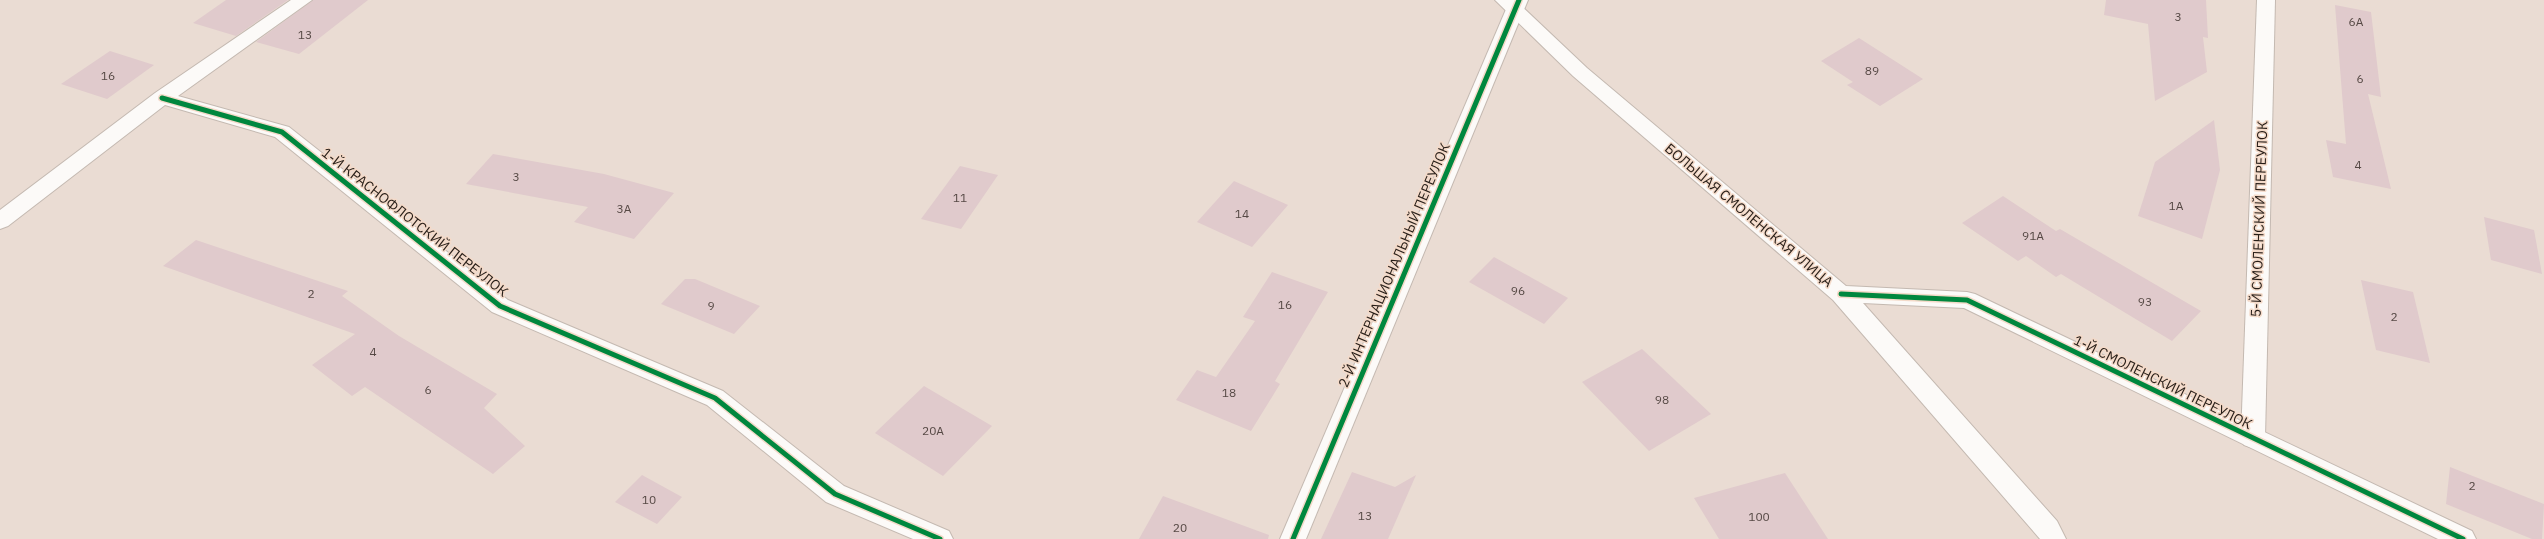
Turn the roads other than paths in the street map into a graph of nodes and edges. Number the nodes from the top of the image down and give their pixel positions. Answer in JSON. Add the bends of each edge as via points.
{"nodes":[{"id":1,"x":303,"y":0,"type":"edge"},
{"id":2,"x":2266,"y":0,"type":"edge"},
{"id":3,"x":1512,"y":3,"type":"edge"},
{"id":4,"x":162,"y":98,"type":"junction"},
{"id":5,"x":0,"y":221,"type":"edge"},
{"id":6,"x":1841,"y":294,"type":"junction"},
{"id":7,"x":2253,"y":438,"type":"junction"},
{"id":8,"x":940,"y":539,"type":"edge"},
{"id":9,"x":1293,"y":539,"type":"edge"},
{"id":10,"x":2054,"y":539,"type":"edge"},
{"id":11,"x":2463,"y":539,"type":"edge"}],
"edges":[{"from":1,"to":4,"type":"street"},
{"from":2,"to":7,"type":"street","name":"5-Й СМОЛЕНСКИЙ ПЕРЕУЛОК"},
{"from":3,"to":6,"type":"street","name":"БОЛЬШАЯ СМОЛЕНСКАЯ УЛИЦА","via":[[1580,72]]},
{"from":3,"to":9,"type":"street","name":"2-Й ИНТЕРНАЦИОНАЛЬНЫЙ ПЕРЕУЛОК"},
{"from":4,"to":5,"type":"street"},
{"from":4,"to":8,"type":"street","name":"1-Й КРАСНОФЛОТСКИЙ ПЕРЕУЛОК","via":[[282,132],[500,306],[715,398],[836,494]]},
{"from":6,"to":7,"type":"street","name":"1-Й СМОЛЕНСКИЙ ПЕРЕУЛОК","via":[[1967,300]]},
{"from":6,"to":10,"type":"street","name":"БОЛЬШАЯ СМОЛЕНСКАЯ УЛИЦА","via":[[2048,529]]},
{"from":7,"to":11,"type":"street","name":"1-Й СМОЛЕНСКИЙ ПЕРЕУЛОК"}]}
